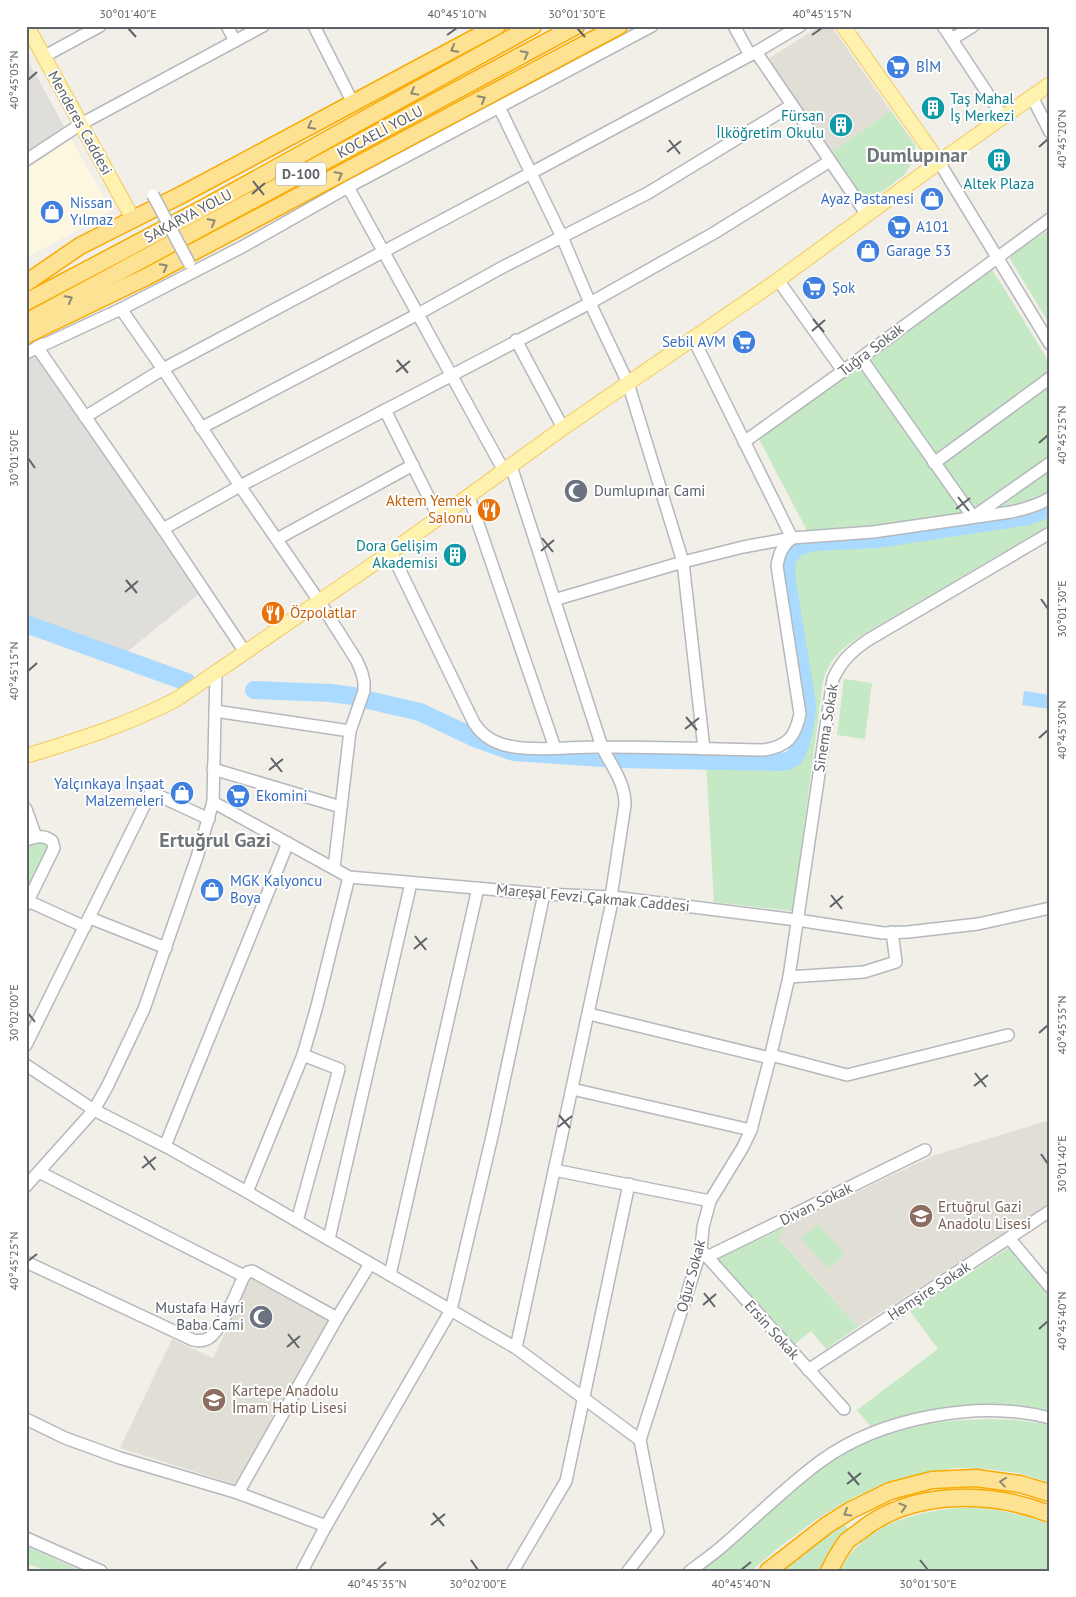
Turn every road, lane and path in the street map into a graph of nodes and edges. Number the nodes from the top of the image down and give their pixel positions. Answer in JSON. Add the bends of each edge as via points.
{"nodes":[{"id":1,"x":27,"y":26,"type":"edge"},
{"id":2,"x":100,"y":26,"type":"edge"},
{"id":3,"x":227,"y":26,"type":"edge"},
{"id":4,"x":264,"y":26,"type":"edge"},
{"id":5,"x":314,"y":26,"type":"edge"},
{"id":6,"x":497,"y":26,"type":"edge"},
{"id":7,"x":533,"y":26,"type":"edge"},
{"id":8,"x":576,"y":26,"type":"edge"},
{"id":9,"x":619,"y":26,"type":"edge"},
{"id":10,"x":652,"y":26,"type":"edge"},
{"id":11,"x":734,"y":26,"type":"edge"},
{"id":12,"x":800,"y":26,"type":"edge"},
{"id":13,"x":843,"y":26,"type":"edge"},
{"id":14,"x":943,"y":26,"type":"edge"},
{"id":15,"x":973,"y":26,"type":"edge"},
{"id":16,"x":477,"y":31,"type":"edge"},
{"id":17,"x":952,"y":39,"type":"junction"},
{"id":18,"x":235,"y":42,"type":"junction"},
{"id":19,"x":753,"y":54,"type":"junction"},
{"id":20,"x":43,"y":57,"type":"junction"},
{"id":21,"x":1050,"y":84,"type":"edge"},
{"id":22,"x":1032,"y":97,"type":"junction"},
{"id":23,"x":353,"y":104,"type":"junction"},
{"id":24,"x":792,"y":105,"type":"junction"},
{"id":25,"x":499,"y":107,"type":"junction"},
{"id":26,"x":1003,"y":117,"type":"junction"},
{"id":27,"x":81,"y":124,"type":"junction"},
{"id":28,"x":1050,"y":132,"type":"edge"},
{"id":29,"x":26,"y":160,"type":"edge"},
{"id":30,"x":830,"y":161,"type":"junction"},
{"id":31,"x":940,"y":162,"type":"junction"},
{"id":32,"x":531,"y":174,"type":"junction"},
{"id":33,"x":348,"y":187,"type":"junction"},
{"id":34,"x":153,"y":195,"type":"dead end"},
{"id":35,"x":867,"y":215,"type":"junction"},
{"id":36,"x":1050,"y":219,"type":"edge"},
{"id":37,"x":133,"y":220,"type":"junction"},
{"id":38,"x":562,"y":238,"type":"junction"},
{"id":39,"x":80,"y":246,"type":"junction"},
{"id":40,"x":384,"y":252,"type":"junction"},
{"id":41,"x":998,"y":256,"type":"junction"},
{"id":42,"x":189,"y":263,"type":"dead end"},
{"id":43,"x":26,"y":274,"type":"edge"},
{"id":44,"x":778,"y":280,"type":"junction"},
{"id":45,"x":26,"y":283,"type":"edge"},
{"id":46,"x":133,"y":283,"type":"junction"},
{"id":47,"x":26,"y":302,"type":"edge"},
{"id":48,"x":590,"y":303,"type":"junction"},
{"id":49,"x":121,"y":309,"type":"junction"},
{"id":50,"x":418,"y":314,"type":"junction"},
{"id":51,"x":26,"y":322,"type":"edge"},
{"id":52,"x":26,"y":335,"type":"edge"},
{"id":53,"x":693,"y":338,"type":"junction"},
{"id":54,"x":516,"y":340,"type":"junction"},
{"id":55,"x":1050,"y":344,"type":"edge"},
{"id":56,"x":37,"y":347,"type":"junction"},
{"id":57,"x":26,"y":353,"type":"edge"},
{"id":58,"x":861,"y":358,"type":"junction"},
{"id":59,"x":164,"y":369,"type":"junction"},
{"id":60,"x":843,"y":371,"type":"junction"},
{"id":61,"x":451,"y":375,"type":"junction"},
{"id":62,"x":1050,"y":378,"type":"edge"},
{"id":63,"x":628,"y":383,"type":"junction"},
{"id":64,"x":385,"y":410,"type":"junction"},
{"id":65,"x":86,"y":417,"type":"junction"},
{"id":66,"x":201,"y":428,"type":"junction"},
{"id":67,"x":563,"y":428,"type":"junction"},
{"id":68,"x":744,"y":442,"type":"junction"},
{"id":69,"x":934,"y":463,"type":"junction"},
{"id":70,"x":1050,"y":463,"type":"edge"},
{"id":71,"x":413,"y":464,"type":"junction"},
{"id":72,"x":507,"y":469,"type":"junction"},
{"id":73,"x":240,"y":486,"type":"junction"},
{"id":74,"x":469,"y":497,"type":"junction"},
{"id":75,"x":1050,"y":498,"type":"edge"},
{"id":76,"x":973,"y":517,"type":"junction"},
{"id":77,"x":439,"y":518,"type":"junction"},
{"id":78,"x":163,"y":529,"type":"junction"},
{"id":79,"x":1050,"y":533,"type":"edge"},
{"id":80,"x":792,"y":538,"type":"junction"},
{"id":81,"x":277,"y":539,"type":"junction"},
{"id":82,"x":391,"y":552,"type":"junction"},
{"id":83,"x":683,"y":562,"type":"junction"},
{"id":84,"x":554,"y":600,"type":"junction"},
{"id":85,"x":319,"y":601,"type":"junction"},
{"id":86,"x":245,"y":652,"type":"junction"},
{"id":87,"x":216,"y":672,"type":"junction"},
{"id":88,"x":215,"y":711,"type":"junction"},
{"id":89,"x":350,"y":731,"type":"junction"},
{"id":90,"x":602,"y":747,"type":"junction"},
{"id":91,"x":555,"y":748,"type":"junction"},
{"id":92,"x":704,"y":749,"type":"junction"},
{"id":93,"x":26,"y":756,"type":"edge"},
{"id":94,"x":213,"y":769,"type":"junction"},
{"id":95,"x":212,"y":802,"type":"junction"},
{"id":96,"x":341,"y":807,"type":"junction"},
{"id":97,"x":26,"y":809,"type":"edge"},
{"id":98,"x":209,"y":819,"type":"junction"},
{"id":99,"x":31,"y":839,"type":"edge"},
{"id":100,"x":288,"y":843,"type":"junction"},
{"id":101,"x":334,"y":868,"type":"junction"},
{"id":102,"x":349,"y":877,"type":"junction"},
{"id":103,"x":412,"y":882,"type":"junction"},
{"id":104,"x":478,"y":888,"type":"junction"},
{"id":105,"x":544,"y":894,"type":"junction"},
{"id":106,"x":612,"y":897,"type":"junction"},
{"id":107,"x":27,"y":902,"type":"edge"},
{"id":108,"x":1050,"y":908,"type":"edge"},
{"id":109,"x":797,"y":920,"type":"junction"},
{"id":110,"x":87,"y":922,"type":"junction"},
{"id":111,"x":892,"y":932,"type":"junction"},
{"id":112,"x":166,"y":948,"type":"junction"},
{"id":113,"x":789,"y":977,"type":"junction"},
{"id":114,"x":589,"y":1014,"type":"junction"},
{"id":115,"x":1008,"y":1035,"type":"dead end"},
{"id":116,"x":26,"y":1045,"type":"edge"},
{"id":117,"x":303,"y":1055,"type":"junction"},
{"id":118,"x":771,"y":1056,"type":"junction"},
{"id":119,"x":26,"y":1065,"type":"edge"},
{"id":120,"x":572,"y":1089,"type":"junction"},
{"id":121,"x":94,"y":1110,"type":"junction"},
{"id":122,"x":751,"y":1130,"type":"junction"},
{"id":123,"x":165,"y":1146,"type":"junction"},
{"id":124,"x":924,"y":1150,"type":"dead end"},
{"id":125,"x":554,"y":1170,"type":"junction"},
{"id":126,"x":39,"y":1172,"type":"junction"},
{"id":127,"x":629,"y":1184,"type":"junction"},
{"id":128,"x":26,"y":1186,"type":"edge"},
{"id":129,"x":247,"y":1192,"type":"junction"},
{"id":130,"x":710,"y":1200,"type":"junction"},
{"id":131,"x":1050,"y":1211,"type":"edge"},
{"id":132,"x":298,"y":1221,"type":"junction"},
{"id":133,"x":1010,"y":1238,"type":"junction"},
{"id":134,"x":329,"y":1239,"type":"junction"},
{"id":135,"x":704,"y":1254,"type":"junction"},
{"id":136,"x":26,"y":1262,"type":"edge"},
{"id":137,"x":370,"y":1264,"type":"junction"},
{"id":138,"x":390,"y":1275,"type":"junction"},
{"id":139,"x":244,"y":1276,"type":"junction"},
{"id":140,"x":1050,"y":1287,"type":"edge"},
{"id":141,"x":451,"y":1310,"type":"junction"},
{"id":142,"x":337,"y":1318,"type":"junction"},
{"id":143,"x":516,"y":1348,"type":"junction"},
{"id":144,"x":808,"y":1370,"type":"junction"},
{"id":145,"x":583,"y":1397,"type":"junction"},
{"id":146,"x":844,"y":1409,"type":"dead end"},
{"id":147,"x":1050,"y":1418,"type":"edge"},
{"id":148,"x":26,"y":1420,"type":"edge"},
{"id":149,"x":640,"y":1440,"type":"junction"},
{"id":150,"x":238,"y":1493,"type":"junction"},
{"id":151,"x":1050,"y":1493,"type":"edge"},
{"id":152,"x":1050,"y":1514,"type":"edge"},
{"id":153,"x":326,"y":1526,"type":"junction"},
{"id":154,"x":26,"y":1538,"type":"edge"},
{"id":155,"x":101,"y":1571,"type":"edge"},
{"id":156,"x":302,"y":1571,"type":"edge"},
{"id":157,"x":513,"y":1571,"type":"edge"},
{"id":158,"x":628,"y":1571,"type":"edge"},
{"id":159,"x":690,"y":1571,"type":"edge"},
{"id":160,"x":768,"y":1571,"type":"edge"},
{"id":161,"x":828,"y":1571,"type":"edge"}],
"edges":[{"from":1,"to":20,"type":"main road","name":"Menderes Caddesi"},
{"from":2,"to":20,"type":"street"},
{"from":3,"to":18,"type":"street"},
{"from":4,"to":18,"type":"street"},
{"from":5,"to":23,"type":"street"},
{"from":6,"to":16,"type":"highway"},
{"from":7,"to":47,"type":"highway","name":"SAKARYA YOLU","number":"D-100","one_way":true},
{"from":51,"to":8,"type":"highway","name":"KOCAELİ YOLU","number":"D-100","one_way":true},
{"from":46,"to":9,"type":"highway","one_way":true},
{"from":10,"to":25,"type":"street"},
{"from":11,"to":19,"type":"street"},
{"from":12,"to":19,"type":"street"},
{"from":13,"to":31,"type":"main road"},
{"from":14,"to":17,"type":"street"},
{"from":15,"to":17,"type":"street"},
{"from":16,"to":23,"type":"highway","one_way":true},
{"from":17,"to":26,"type":"street"},
{"from":18,"to":27,"type":"street"},
{"from":19,"to":24,"type":"street"},
{"from":19,"to":32,"type":"street"},
{"from":20,"to":27,"type":"main road","name":"Menderes Caddesi"},
{"from":21,"to":22,"type":"main road"},
{"from":22,"to":26,"type":"main road"},
{"from":22,"to":28,"type":"street"},
{"from":23,"to":37,"type":"highway","one_way":true},
{"from":24,"to":30,"type":"street"},
{"from":24,"to":38,"type":"street","via":[[656,189]]},
{"from":25,"to":32,"type":"street"},
{"from":25,"to":33,"type":"street"},
{"from":26,"to":31,"type":"main road"},
{"from":27,"to":29,"type":"street"},
{"from":27,"to":37,"type":"main road","name":"Menderes Caddesi"},
{"from":30,"to":35,"type":"street"},
{"from":30,"to":48,"type":"street","via":[[714,233]]},
{"from":31,"to":35,"type":"main road"},
{"from":31,"to":41,"type":"street"},
{"from":32,"to":38,"type":"street"},
{"from":32,"to":40,"type":"street"},
{"from":33,"to":40,"type":"street"},
{"from":33,"to":49,"type":"street","via":[[242,247]]},
{"from":34,"to":42,"type":"street","bridge":true},
{"from":35,"to":44,"type":"main road"},
{"from":36,"to":41,"type":"street","name":"Tuğra Sokak"},
{"from":37,"to":39,"type":"highway"},
{"from":38,"to":48,"type":"street"},
{"from":38,"to":50,"type":"street"},
{"from":39,"to":43,"type":"street"},
{"from":39,"to":45,"type":"highway"},
{"from":40,"to":50,"type":"street"},
{"from":40,"to":59,"type":"street"},
{"from":41,"to":55,"type":"street"},
{"from":41,"to":58,"type":"street","name":"Tuğra Sokak"},
{"from":44,"to":53,"type":"main road"},
{"from":44,"to":60,"type":"street"},
{"from":46,"to":52,"type":"highway"},
{"from":46,"to":56,"type":"street"},
{"from":48,"to":54,"type":"street"},
{"from":48,"to":63,"type":"street"},
{"from":49,"to":56,"type":"street"},
{"from":49,"to":59,"type":"street"},
{"from":50,"to":61,"type":"street"},
{"from":50,"to":66,"type":"street"},
{"from":53,"to":63,"type":"main road"},
{"from":53,"to":68,"type":"street"},
{"from":54,"to":61,"type":"street"},
{"from":54,"to":67,"type":"street"},
{"from":56,"to":57,"type":"street"},
{"from":56,"to":65,"type":"street"},
{"from":58,"to":60,"type":"street","name":"Tuğra Sokak"},
{"from":58,"to":69,"type":"street"},
{"from":59,"to":65,"type":"street"},
{"from":59,"to":66,"type":"street"},
{"from":60,"to":68,"type":"street","name":"Tuğra Sokak"},
{"from":61,"to":64,"type":"street"},
{"from":61,"to":72,"type":"street"},
{"from":62,"to":69,"type":"street"},
{"from":63,"to":67,"type":"main road"},
{"from":63,"to":83,"type":"street"},
{"from":64,"to":71,"type":"street"},
{"from":64,"to":73,"type":"street"},
{"from":65,"to":78,"type":"street"},
{"from":66,"to":73,"type":"street"},
{"from":67,"to":72,"type":"main road"},
{"from":68,"to":80,"type":"street"},
{"from":69,"to":76,"type":"street"},
{"from":70,"to":76,"type":"street"},
{"from":71,"to":77,"type":"street"},
{"from":71,"to":81,"type":"street"},
{"from":72,"to":74,"type":"main road"},
{"from":72,"to":84,"type":"street"},
{"from":73,"to":78,"type":"street"},
{"from":73,"to":81,"type":"street"},
{"from":74,"to":77,"type":"main road"},
{"from":74,"to":91,"type":"street"},
{"from":75,"to":76,"type":"street","via":[[1030,508]]},
{"from":76,"to":80,"type":"street","via":[[873,532]]},
{"from":77,"to":82,"type":"main road"},
{"from":78,"to":86,"type":"street"},
{"from":79,"to":109,"type":"street","name":"Sinema Sokak","via":[[868,640],[854,649],[838,668],[830,692]]},
{"from":80,"to":83,"type":"street"},
{"from":80,"to":92,"type":"street","via":[[779,553],[777,566],[800,714],[797,728],[779,747],[764,750]]},
{"from":81,"to":85,"type":"street"},
{"from":82,"to":85,"type":"main road"},
{"from":82,"to":91,"type":"street","via":[[478,729],[502,744]]},
{"from":83,"to":84,"type":"street"},
{"from":83,"to":92,"type":"street"},
{"from":84,"to":90,"type":"street"},
{"from":85,"to":86,"type":"main road"},
{"from":85,"to":89,"type":"street","via":[[362,673],[364,691]]},
{"from":86,"to":87,"type":"main road"},
{"from":87,"to":88,"type":"street"},
{"from":87,"to":93,"type":"main road","via":[[177,699],[145,715]]},
{"from":88,"to":89,"type":"street"},
{"from":88,"to":94,"type":"street"},
{"from":89,"to":96,"type":"street"},
{"from":90,"to":91,"type":"street"},
{"from":90,"to":92,"type":"street"},
{"from":90,"to":106,"type":"street","via":[[620,778],[625,794]]},
{"from":94,"to":95,"type":"street"},
{"from":94,"to":96,"type":"street"},
{"from":95,"to":98,"type":"street"},
{"from":95,"to":100,"type":"street","name":"Mareşal Fevzi Çakmak Caddesi"},
{"from":96,"to":101,"type":"street"},
{"from":97,"to":99,"type":"street"},
{"from":98,"to":110,"type":"street","via":[[151,792]]},
{"from":98,"to":112,"type":"street"},
{"from":99,"to":107,"type":"street","via":[[49,838],[54,848]]},
{"from":100,"to":101,"type":"street","name":"Mareşal Fevzi Çakmak Caddesi"},
{"from":100,"to":123,"type":"street"},
{"from":101,"to":102,"type":"street","name":"Mareşal Fevzi Çakmak Caddesi"},
{"from":102,"to":103,"type":"street","name":"Mareşal Fevzi Çakmak Caddesi"},
{"from":102,"to":117,"type":"street"},
{"from":103,"to":104,"type":"street","name":"Mareşal Fevzi Çakmak Caddesi"},
{"from":103,"to":134,"type":"street"},
{"from":104,"to":105,"type":"street","name":"Mareşal Fevzi Çakmak Caddesi"},
{"from":104,"to":138,"type":"street"},
{"from":105,"to":106,"type":"street","name":"Mareşal Fevzi Çakmak Caddesi"},
{"from":105,"to":141,"type":"street"},
{"from":106,"to":109,"type":"street","name":"Mareşal Fevzi Çakmak Caddesi"},
{"from":106,"to":114,"type":"street"},
{"from":107,"to":110,"type":"street"},
{"from":108,"to":111,"type":"street","name":"Mareşal Fevzi Çakmak Caddesi","via":[[978,924]]},
{"from":109,"to":111,"type":"street","name":"Mareşal Fevzi Çakmak Caddesi"},
{"from":109,"to":113,"type":"street","name":"Oğuz Sokak"},
{"from":110,"to":112,"type":"street"},
{"from":110,"to":116,"type":"street"},
{"from":111,"to":113,"type":"street","via":[[896,962],[864,972]]},
{"from":112,"to":121,"type":"street","via":[[144,1009]]},
{"from":113,"to":118,"type":"street","name":"Oğuz Sokak"},
{"from":114,"to":118,"type":"street"},
{"from":114,"to":120,"type":"street"},
{"from":115,"to":118,"type":"street","via":[[847,1075]]},
{"from":117,"to":129,"type":"street"},
{"from":117,"to":132,"type":"street","via":[[339,1068]]},
{"from":118,"to":122,"type":"street","name":"Oğuz Sokak"},
{"from":119,"to":121,"type":"street"},
{"from":120,"to":122,"type":"street"},
{"from":120,"to":125,"type":"street"},
{"from":121,"to":123,"type":"street"},
{"from":121,"to":126,"type":"street"},
{"from":122,"to":130,"type":"street","name":"Oğuz Sokak"},
{"from":123,"to":129,"type":"street"},
{"from":124,"to":135,"type":"street","name":"Divan Sokak"},
{"from":125,"to":127,"type":"street"},
{"from":125,"to":143,"type":"street"},
{"from":126,"to":128,"type":"street"},
{"from":126,"to":139,"type":"street"},
{"from":127,"to":130,"type":"street"},
{"from":127,"to":145,"type":"street"},
{"from":129,"to":132,"type":"street"},
{"from":130,"to":135,"type":"street","name":"Oğuz Sokak","via":[[703,1227]]},
{"from":131,"to":133,"type":"street","name":"Hemşire Sokak"},
{"from":132,"to":134,"type":"street"},
{"from":133,"to":140,"type":"street"},
{"from":133,"to":144,"type":"street","name":"Hemşire Sokak"},
{"from":134,"to":137,"type":"street"},
{"from":135,"to":144,"type":"street","name":"Ersin Sokak"},
{"from":135,"to":149,"type":"street","name":"Oğuz Sokak"},
{"from":136,"to":139,"type":"street","via":[[198,1341],[215,1333]]},
{"from":137,"to":138,"type":"street"},
{"from":137,"to":142,"type":"street"},
{"from":138,"to":141,"type":"street"},
{"from":139,"to":142,"type":"street","via":[[252,1271],[258,1273]]},
{"from":141,"to":143,"type":"street"},
{"from":141,"to":153,"type":"street"},
{"from":142,"to":150,"type":"street"},
{"from":143,"to":145,"type":"street"},
{"from":144,"to":146,"type":"street","name":"Ersin Sokak"},
{"from":145,"to":149,"type":"street"},
{"from":145,"to":157,"type":"street","via":[[566,1481]]},
{"from":147,"to":159,"type":"street","via":[[997,1412],[957,1412],[912,1420],[867,1435],[821,1461]]},
{"from":148,"to":150,"type":"street","via":[[120,1458]]},
{"from":149,"to":158,"type":"street","name":"Oğuz Sokak","via":[[658,1532]]},
{"from":150,"to":153,"type":"street"},
{"from":151,"to":160,"type":"highway","one_way":true,"via":[[1020,1484],[976,1478],[932,1480],[890,1491],[827,1525]]},
{"from":161,"to":152,"type":"highway","one_way":true,"via":[[847,1542],[872,1521],[901,1507],[948,1498],[987,1498]]},
{"from":153,"to":156,"type":"street"},
{"from":154,"to":155,"type":"street"}]}
